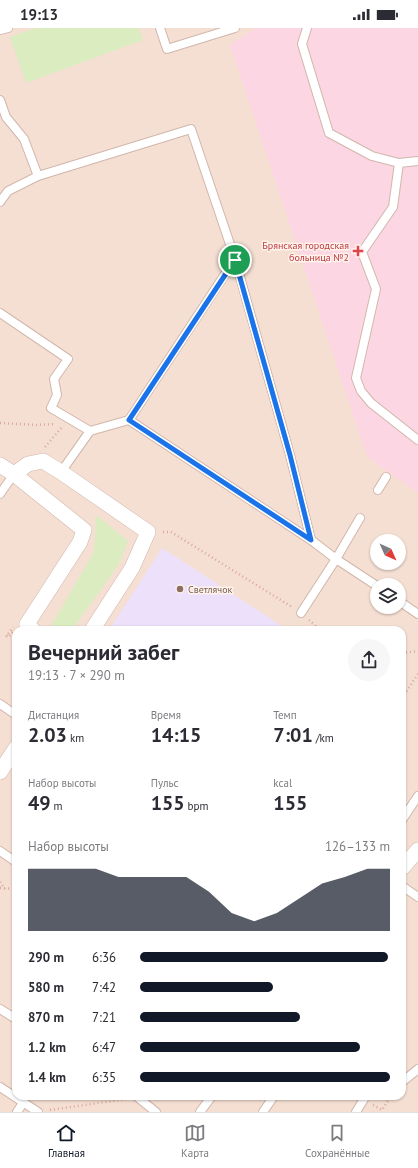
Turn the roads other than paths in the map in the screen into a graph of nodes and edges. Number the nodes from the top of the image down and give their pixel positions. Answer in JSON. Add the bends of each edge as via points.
{"nodes":[{"id":1,"x":8,"y":28,"type":"edge"},
{"id":2,"x":160,"y":28,"type":"edge"},
{"id":3,"x":235,"y":28,"type":"edge"},
{"id":4,"x":307,"y":28,"type":"edge"},
{"id":5,"x":0,"y":30,"type":"edge"},
{"id":6,"x":0,"y":100,"type":"edge"},
{"id":7,"x":418,"y":161,"type":"edge"},
{"id":8,"x":399,"y":163,"type":"junction"},
{"id":9,"x":38,"y":176,"type":"junction"},
{"id":10,"x":0,"y":202,"type":"edge"},
{"id":11,"x":235,"y":260,"type":"junction"},
{"id":12,"x":0,"y":313,"type":"edge"},
{"id":13,"x":129,"y":420,"type":"junction"},
{"id":14,"x":90,"y":431,"type":"junction"},
{"id":15,"x":418,"y":440,"type":"edge"},
{"id":16,"x":0,"y":465,"type":"edge"},
{"id":17,"x":61,"y":472,"type":"junction"},
{"id":18,"x":14,"y":474,"type":"junction"},
{"id":19,"x":386,"y":477,"type":"dead end"},
{"id":20,"x":378,"y":490,"type":"dead end"},
{"id":21,"x":0,"y":494,"type":"edge"},
{"id":22,"x":360,"y":518,"type":"dead end"},
{"id":23,"x":311,"y":540,"type":"junction"},
{"id":24,"x":336,"y":559,"type":"junction"},
{"id":25,"x":370,"y":581,"type":"edge"},
{"id":26,"x":406,"y":606,"type":"edge"},
{"id":27,"x":301,"y":613,"type":"road end"},
{"id":28,"x":418,"y":614,"type":"edge"},
{"id":29,"x":29,"y":626,"type":"edge"},
{"id":30,"x":95,"y":626,"type":"edge"},
{"id":31,"x":0,"y":704,"type":"edge"},
{"id":32,"x":12,"y":712,"type":"edge"},
{"id":33,"x":12,"y":754,"type":"edge"},
{"id":34,"x":0,"y":772,"type":"edge"},
{"id":35,"x":418,"y":796,"type":"edge"},
{"id":36,"x":406,"y":814,"type":"edge"},
{"id":37,"x":418,"y":850,"type":"edge"},
{"id":38,"x":0,"y":851,"type":"edge"},
{"id":39,"x":12,"y":859,"type":"edge"},
{"id":40,"x":406,"y":864,"type":"edge"},
{"id":41,"x":406,"y":889,"type":"edge"},
{"id":42,"x":418,"y":898,"type":"edge"},
{"id":43,"x":0,"y":1009,"type":"edge"},
{"id":44,"x":12,"y":1016,"type":"edge"},
{"id":45,"x":418,"y":1069,"type":"edge"},
{"id":46,"x":406,"y":1079,"type":"edge"},
{"id":47,"x":0,"y":1087,"type":"edge"},
{"id":48,"x":12,"y":1095,"type":"edge"},
{"id":49,"x":19,"y":1100,"type":"edge"},
{"id":50,"x":142,"y":1100,"type":"edge"},
{"id":51,"x":209,"y":1100,"type":"edge"},
{"id":52,"x":271,"y":1100,"type":"edge"},
{"id":53,"x":363,"y":1100,"type":"edge"},
{"id":54,"x":23,"y":1103,"type":"junction"},
{"id":55,"x":17,"y":1112,"type":"edge"},
{"id":56,"x":37,"y":1112,"type":"edge"},
{"id":57,"x":156,"y":1112,"type":"edge"},
{"id":58,"x":200,"y":1112,"type":"edge"},
{"id":59,"x":263,"y":1112,"type":"edge"},
{"id":60,"x":356,"y":1112,"type":"edge"}],
"edges":[{"from":1,"to":5,"type":"lane"},
{"from":2,"to":3,"type":"lane","via":[[167,49]]},
{"from":4,"to":8,"type":"lane","via":[[302,44],[329,133],[372,156]]},
{"from":6,"to":9,"type":"lane","via":[[6,117],[24,138]]},
{"from":7,"to":8,"type":"lane"},
{"from":8,"to":15,"type":"lane","via":[[393,207],[362,252],[376,289],[356,378],[361,391],[371,404]]},
{"from":9,"to":10,"type":"lane","via":[[8,191]]},
{"from":9,"to":11,"type":"lane","via":[[191,129]]},
{"from":11,"to":13,"type":"lane"},
{"from":11,"to":23,"type":"lane"},
{"from":12,"to":14,"type":"lane","via":[[68,359],[54,379],[57,395],[51,408]]},
{"from":13,"to":14,"type":"lane"},
{"from":13,"to":23,"type":"lane"},
{"from":14,"to":17,"type":"lane"},
{"from":16,"to":18,"type":"street"},
{"from":17,"to":18,"type":"street","via":[[43,461],[28,464]]},
{"from":17,"to":30,"type":"street","via":[[148,532],[132,568]]},
{"from":18,"to":21,"type":"lane"},
{"from":18,"to":29,"type":"street","via":[[84,530],[80,542],[27,624]]},
{"from":19,"to":20,"type":"lane"},
{"from":22,"to":24,"type":"lane"},
{"from":23,"to":24,"type":"lane"},
{"from":24,"to":25,"type":"lane"},
{"from":24,"to":27,"type":"lane"},
{"from":26,"to":28,"type":"lane"},
{"from":31,"to":32,"type":"lane"},
{"from":33,"to":34,"type":"street"},
{"from":35,"to":36,"type":"lane"},
{"from":37,"to":40,"type":"street"},
{"from":38,"to":39,"type":"lane"},
{"from":41,"to":42,"type":"lane"},
{"from":43,"to":44,"type":"lane"},
{"from":45,"to":46,"type":"lane"},
{"from":47,"to":48,"type":"lane"},
{"from":49,"to":54,"type":"lane"},
{"from":50,"to":57,"type":"lane"},
{"from":51,"to":58,"type":"lane"},
{"from":52,"to":59,"type":"lane"},
{"from":53,"to":60,"type":"lane"},
{"from":54,"to":55,"type":"lane"},
{"from":54,"to":56,"type":"lane"}]}
